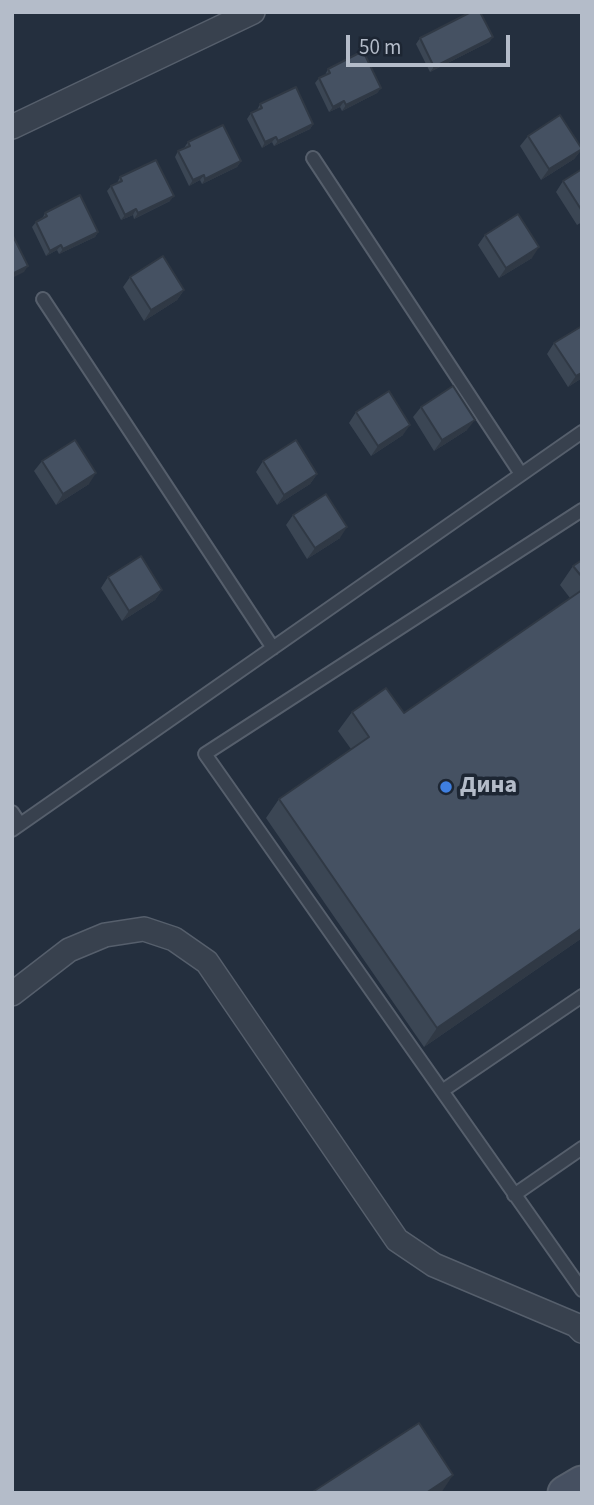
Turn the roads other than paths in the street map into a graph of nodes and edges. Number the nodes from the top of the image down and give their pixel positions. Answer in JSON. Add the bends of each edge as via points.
{"nodes":[{"id":1,"x":253,"y":12,"type":"edge"},
{"id":2,"x":12,"y":127,"type":"edge"},
{"id":3,"x":313,"y":158,"type":"dead end"},
{"id":4,"x":43,"y":299,"type":"dead end"},
{"id":5,"x":582,"y":432,"type":"edge"},
{"id":6,"x":522,"y":474,"type":"junction"},
{"id":7,"x":582,"y":510,"type":"edge"},
{"id":8,"x":273,"y":648,"type":"junction"},
{"id":9,"x":12,"y":811,"type":"edge"},
{"id":10,"x":16,"y":827,"type":"edge"},
{"id":11,"x":12,"y":995,"type":"edge"},
{"id":12,"x":582,"y":996,"type":"edge"},
{"id":13,"x":442,"y":1091,"type":"junction"},
{"id":14,"x":582,"y":1148,"type":"edge"},
{"id":15,"x":514,"y":1195,"type":"junction"},
{"id":16,"x":582,"y":1290,"type":"edge"},
{"id":17,"x":582,"y":1331,"type":"edge"},
{"id":18,"x":582,"y":1483,"type":"edge"},
{"id":19,"x":565,"y":1493,"type":"edge"}],
"edges":[{"from":1,"to":2,"type":"street"},
{"from":3,"to":6,"type":"lane"},
{"from":4,"to":8,"type":"lane"},
{"from":5,"to":6,"type":"lane"},
{"from":6,"to":8,"type":"lane"},
{"from":7,"to":13,"type":"lane","via":[[205,754]]},
{"from":8,"to":10,"type":"lane"},
{"from":9,"to":10,"type":"lane"},
{"from":11,"to":17,"type":"street","via":[[68,950],[105,935],[144,929],[174,939],[206,962],[397,1240],[434,1265]]},
{"from":12,"to":13,"type":"lane"},
{"from":13,"to":15,"type":"lane"},
{"from":14,"to":15,"type":"lane"},
{"from":15,"to":16,"type":"lane"},
{"from":18,"to":19,"type":"main road"}]}
